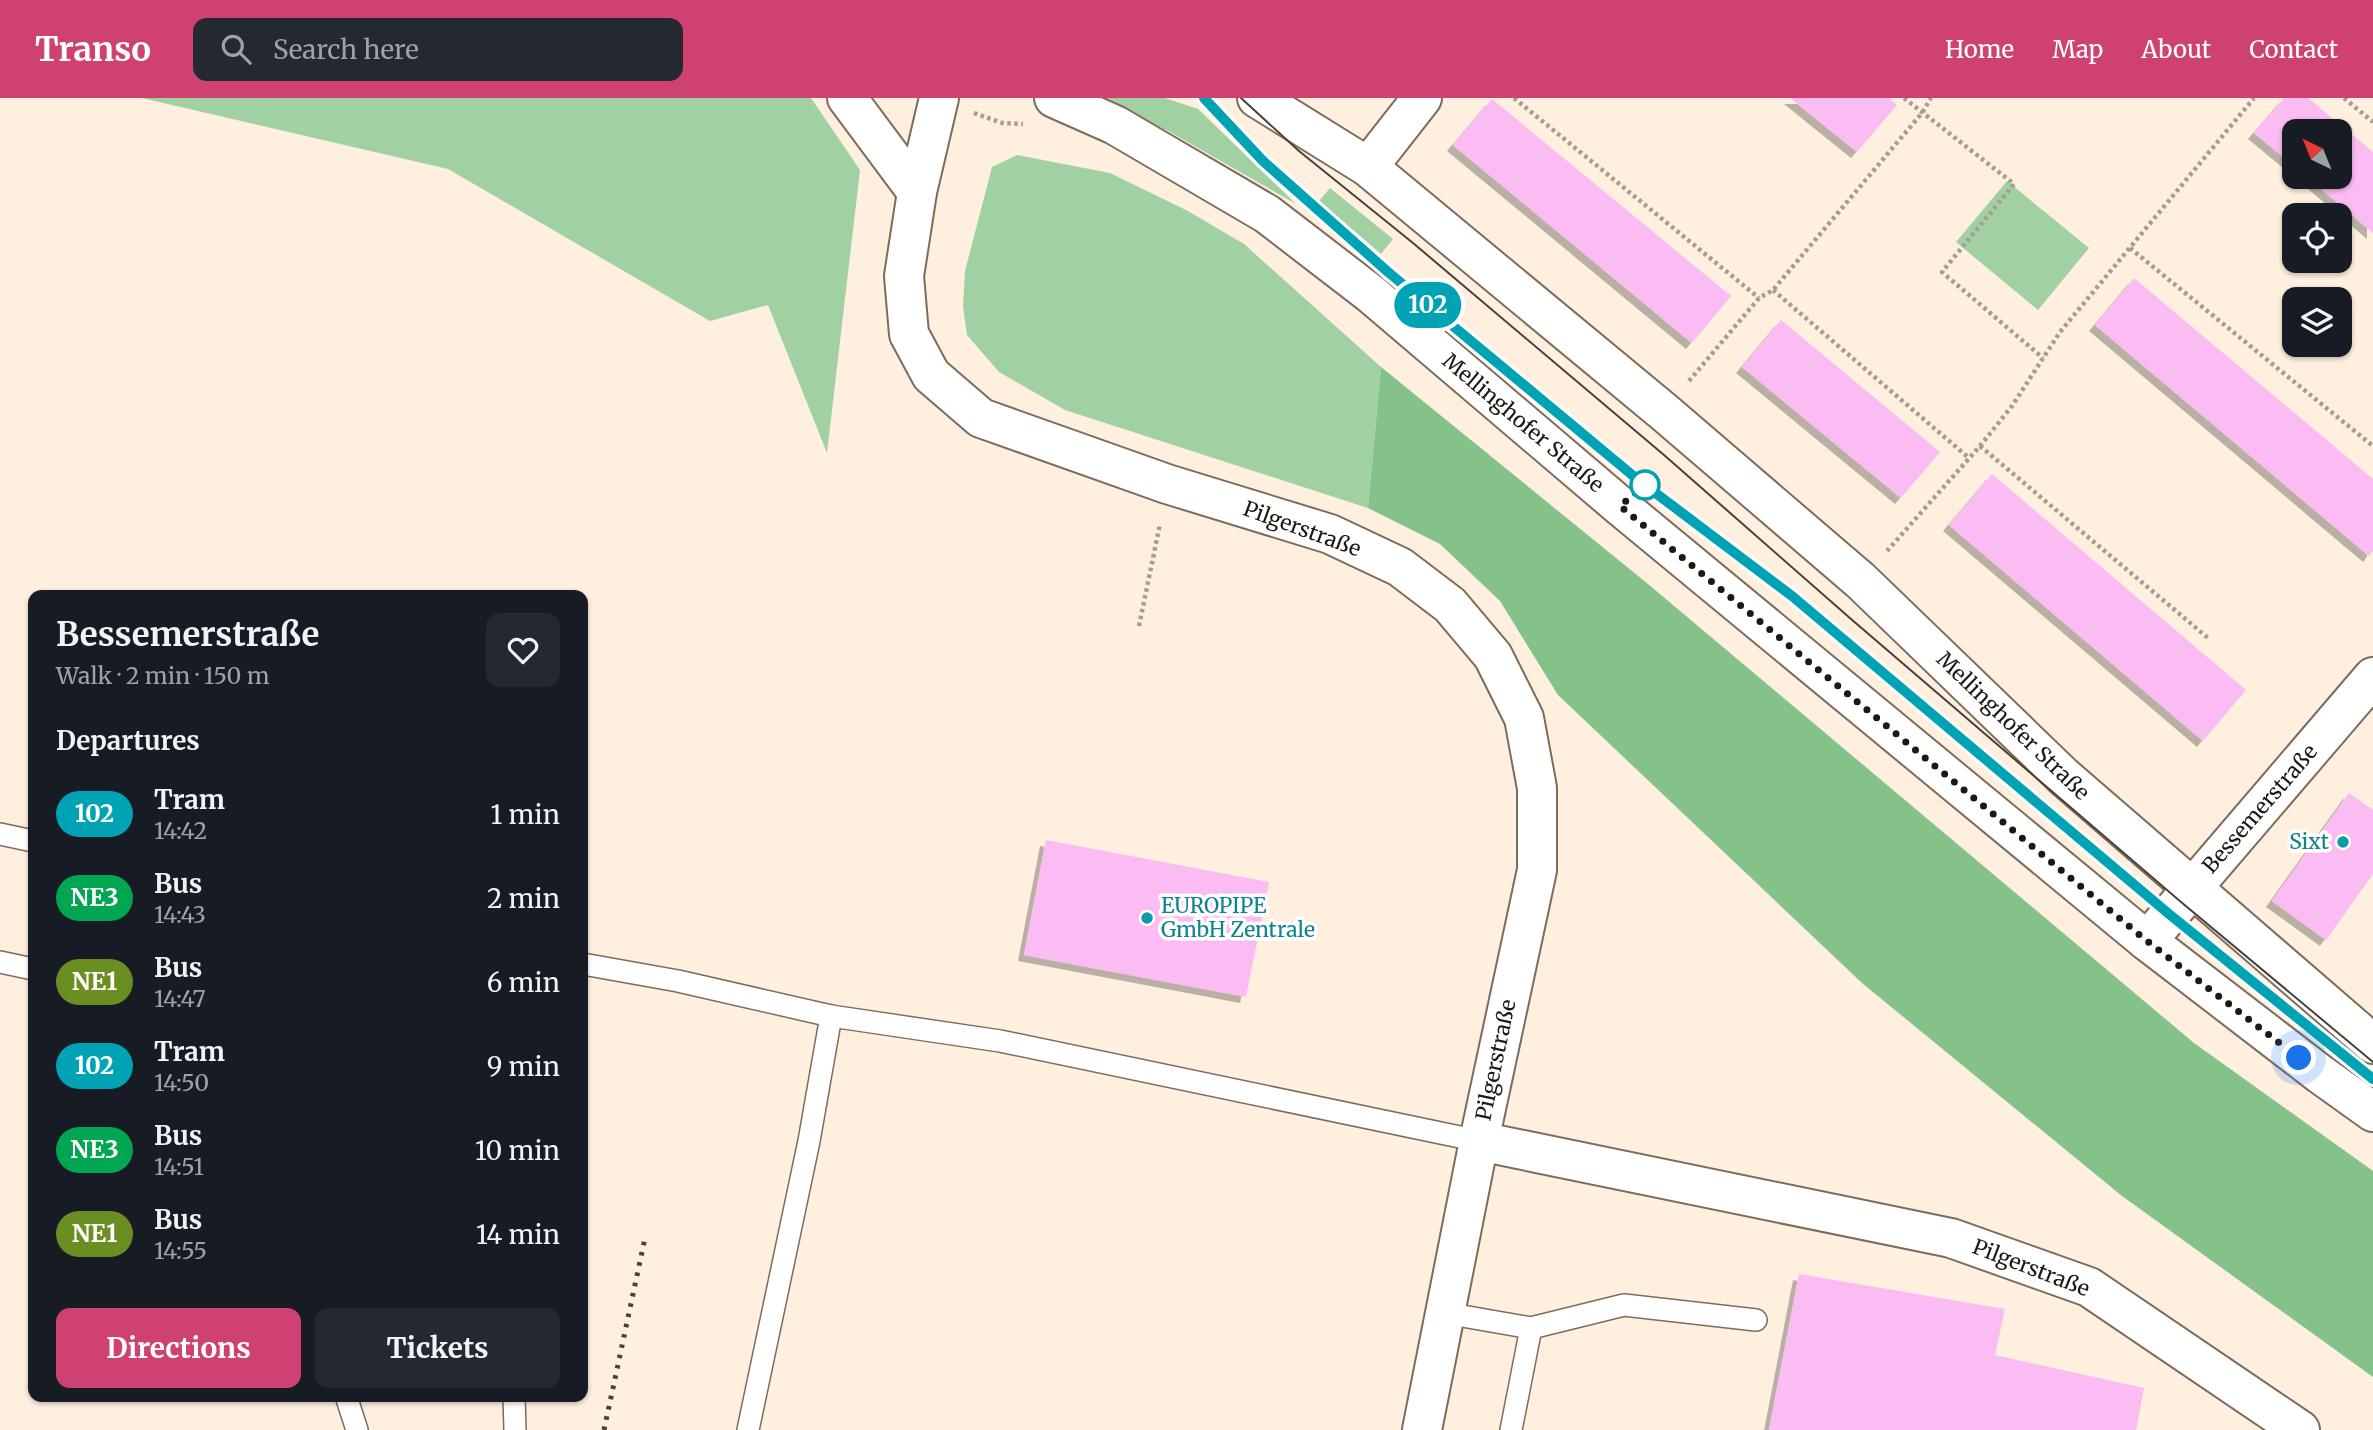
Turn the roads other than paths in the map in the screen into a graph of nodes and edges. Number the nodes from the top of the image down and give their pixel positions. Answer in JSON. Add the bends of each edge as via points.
{"nodes":[{"id":1,"x":846,"y":98,"type":"edge"},
{"id":2,"x":939,"y":98,"type":"edge"},
{"id":3,"x":1054,"y":98,"type":"edge"},
{"id":4,"x":1257,"y":98,"type":"edge"},
{"id":5,"x":1422,"y":98,"type":"edge"},
{"id":6,"x":1368,"y":167,"type":"junction"},
{"id":7,"x":918,"y":192,"type":"junction"},
{"id":8,"x":2371,"y":682,"type":"edge"},
{"id":9,"x":0,"y":834,"type":"edge"},
{"id":10,"x":28,"y":840,"type":"edge"},
{"id":11,"x":2191,"y":888,"type":"junction"},
{"id":12,"x":2147,"y":941,"type":"junction"},
{"id":13,"x":0,"y":962,"type":"edge"},
{"id":14,"x":588,"y":965,"type":"edge"},
{"id":15,"x":28,"y":968,"type":"edge"},
{"id":16,"x":831,"y":1016,"type":"junction"},
{"id":17,"x":2373,"y":1044,"type":"edge"},
{"id":18,"x":2373,"y":1112,"type":"edge"},
{"id":19,"x":1479,"y":1141,"type":"junction"},
{"id":20,"x":1445,"y":1313,"type":"junction"},
{"id":21,"x":1756,"y":1320,"type":"dead end"},
{"id":22,"x":1531,"y":1328,"type":"junction"},
{"id":23,"x":348,"y":1402,"type":"edge"},
{"id":24,"x":514,"y":1402,"type":"edge"},
{"id":25,"x":357,"y":1430,"type":"edge"},
{"id":26,"x":514,"y":1430,"type":"edge"},
{"id":27,"x":748,"y":1430,"type":"edge"},
{"id":28,"x":1422,"y":1430,"type":"edge"},
{"id":29,"x":1511,"y":1430,"type":"edge"},
{"id":30,"x":2300,"y":1430,"type":"edge"}],
"edges":[{"from":1,"to":7,"type":"street"},
{"from":2,"to":7,"type":"street","name":"Pilgerstraße"},
{"from":3,"to":12,"type":"street","name":"Mellinghofer Straße","via":[[1115,125],[1267,214],[1371,294]]},
{"from":4,"to":6,"type":"street","name":"Mellinghofer Straße"},
{"from":5,"to":6,"type":"street"},
{"from":6,"to":11,"type":"street","name":"Mellinghofer Straße","via":[[1861,581],[2063,776]]},
{"from":7,"to":19,"type":"street","name":"Pilgerstraße","via":[[904,276],[909,334],[930,375],[981,418],[1167,484],[1330,534],[1400,567],[1450,605],[1493,656],[1524,718],[1537,788],[1537,870]]},
{"from":8,"to":11,"type":"street","name":"Bessemerstraße"},
{"from":9,"to":10,"type":"lane"},
{"from":11,"to":12,"type":"street","name":"Bessemerstraße"},
{"from":11,"to":17,"type":"street","name":"Mellinghofer Straße"},
{"from":12,"to":18,"type":"street","name":"Mellinghofer Straße"},
{"from":13,"to":15,"type":"lane"},
{"from":14,"to":16,"type":"lane"},
{"from":16,"to":19,"type":"lane","via":[[1000,1041]]},
{"from":16,"to":27,"type":"lane"},
{"from":19,"to":20,"type":"street","name":"Pilgerstraße"},
{"from":19,"to":30,"type":"street","name":"Pilgerstraße","via":[[1964,1242],[2089,1287]]},
{"from":20,"to":22,"type":"lane"},
{"from":20,"to":28,"type":"street","name":"Pilgerstraße"},
{"from":21,"to":22,"type":"lane","via":[[1624,1305]]},
{"from":22,"to":29,"type":"lane"},
{"from":23,"to":25,"type":"lane"},
{"from":24,"to":26,"type":"lane"}]}
